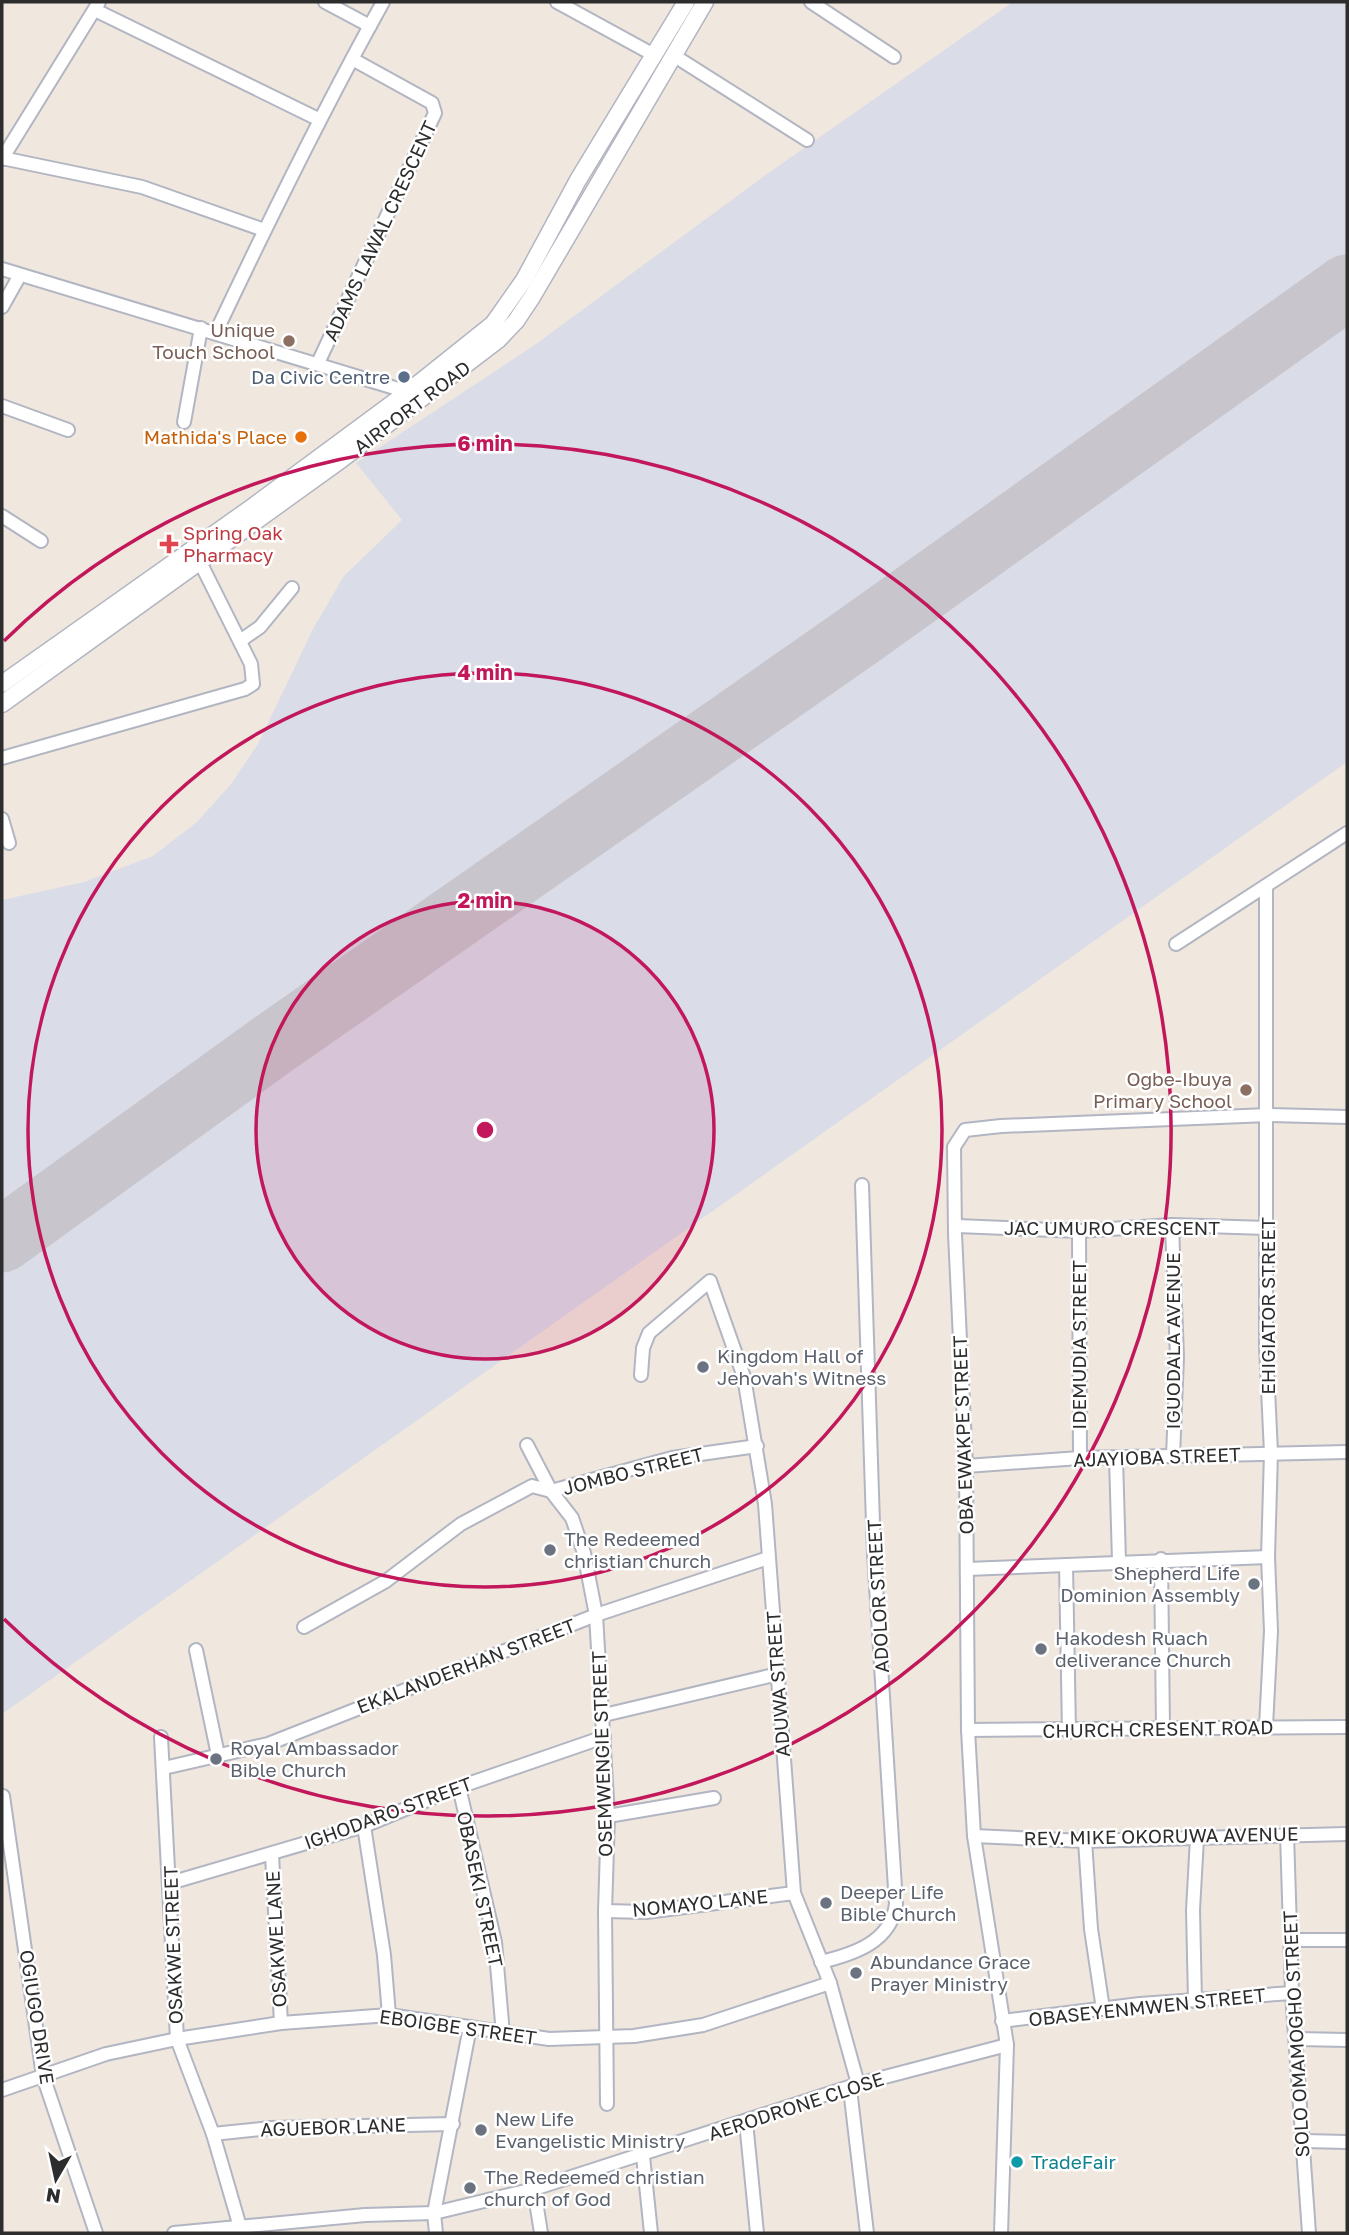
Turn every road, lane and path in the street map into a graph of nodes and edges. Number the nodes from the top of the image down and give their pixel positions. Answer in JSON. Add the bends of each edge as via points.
{"nodes":[{"id":1,"x":325,"y":2,"type":"edge"},
{"id":2,"x":383,"y":2,"type":"edge"},
{"id":3,"x":557,"y":2,"type":"edge"},
{"id":4,"x":686,"y":2,"type":"edge"},
{"id":5,"x":705,"y":2,"type":"edge"},
{"id":6,"x":811,"y":2,"type":"edge"},
{"id":7,"x":97,"y":6,"type":"edge"},
{"id":8,"x":370,"y":26,"type":"junction"},
{"id":9,"x":654,"y":55,"type":"junction"},
{"id":10,"x":673,"y":55,"type":"junction"},
{"id":11,"x":894,"y":57,"type":"dead end"},
{"id":12,"x":354,"y":60,"type":"junction"},
{"id":13,"x":318,"y":119,"type":"junction"},
{"id":14,"x":8,"y":134,"type":"edge"},
{"id":15,"x":807,"y":140,"type":"dead end"},
{"id":16,"x":2,"y":158,"type":"edge"},
{"id":17,"x":264,"y":230,"type":"junction"},
{"id":18,"x":2,"y":269,"type":"edge"},
{"id":19,"x":20,"y":275,"type":"junction"},
{"id":20,"x":2,"y":307,"type":"edge"},
{"id":21,"x":201,"y":327,"type":"junction"},
{"id":22,"x":216,"y":332,"type":"junction"},
{"id":23,"x":318,"y":363,"type":"junction"},
{"id":24,"x":408,"y":392,"type":"junction"},
{"id":25,"x":2,"y":406,"type":"edge"},
{"id":26,"x":184,"y":422,"type":"dead end"},
{"id":27,"x":68,"y":429,"type":"dead end"},
{"id":28,"x":255,"y":514,"type":"junction"},
{"id":29,"x":2,"y":516,"type":"edge"},
{"id":30,"x":41,"y":541,"type":"dead end"},
{"id":31,"x":200,"y":562,"type":"junction"},
{"id":32,"x":292,"y":588,"type":"dead end"},
{"id":33,"x":240,"y":641,"type":"junction"},
{"id":34,"x":3,"y":682,"type":"edge"},
{"id":35,"x":2,"y":704,"type":"edge"},
{"id":36,"x":2,"y":758,"type":"edge"},
{"id":37,"x":2,"y":819,"type":"edge"},
{"id":38,"x":1347,"y":833,"type":"edge"},
{"id":39,"x":9,"y":843,"type":"dead end"},
{"id":40,"x":1266,"y":886,"type":"junction"},
{"id":41,"x":1176,"y":944,"type":"dead end"},
{"id":42,"x":1268,"y":1115,"type":"junction"},
{"id":43,"x":1347,"y":1117,"type":"edge"},
{"id":44,"x":862,"y":1185,"type":"dead end"},
{"id":45,"x":1172,"y":1225,"type":"junction"},
{"id":46,"x":957,"y":1226,"type":"junction"},
{"id":47,"x":1267,"y":1228,"type":"junction"},
{"id":48,"x":1079,"y":1231,"type":"junction"},
{"id":49,"x":640,"y":1375,"type":"dead end"},
{"id":50,"x":527,"y":1445,"type":"dead end"},
{"id":51,"x":757,"y":1446,"type":"junction"},
{"id":52,"x":1347,"y":1452,"type":"edge"},
{"id":53,"x":1271,"y":1453,"type":"junction"},
{"id":54,"x":1173,"y":1457,"type":"junction"},
{"id":55,"x":1080,"y":1458,"type":"junction"},
{"id":56,"x":1116,"y":1458,"type":"junction"},
{"id":57,"x":966,"y":1466,"type":"junction"},
{"id":58,"x":551,"y":1491,"type":"junction"},
{"id":59,"x":1268,"y":1557,"type":"junction"},
{"id":60,"x":768,"y":1558,"type":"junction"},
{"id":61,"x":1161,"y":1559,"type":"junction"},
{"id":62,"x":1119,"y":1561,"type":"junction"},
{"id":63,"x":1066,"y":1565,"type":"junction"},
{"id":64,"x":967,"y":1569,"type":"junction"},
{"id":65,"x":596,"y":1615,"type":"junction"},
{"id":66,"x":304,"y":1627,"type":"dead end"},
{"id":67,"x":196,"y":1650,"type":"dead end"},
{"id":68,"x":778,"y":1674,"type":"junction"},
{"id":69,"x":604,"y":1715,"type":"junction"},
{"id":70,"x":1266,"y":1726,"type":"junction"},
{"id":71,"x":1347,"y":1727,"type":"edge"},
{"id":72,"x":1163,"y":1728,"type":"junction"},
{"id":73,"x":968,"y":1730,"type":"junction"},
{"id":74,"x":1069,"y":1732,"type":"junction"},
{"id":75,"x":161,"y":1737,"type":"dead end"},
{"id":76,"x":604,"y":1737,"type":"junction"},
{"id":77,"x":218,"y":1755,"type":"junction"},
{"id":78,"x":164,"y":1768,"type":"junction"},
{"id":79,"x":459,"y":1787,"type":"junction"},
{"id":80,"x":3,"y":1796,"type":"edge"},
{"id":81,"x":714,"y":1798,"type":"dead end"},
{"id":82,"x":608,"y":1815,"type":"junction"},
{"id":83,"x":364,"y":1826,"type":"junction"},
{"id":84,"x":1287,"y":1834,"type":"junction"},
{"id":85,"x":1347,"y":1834,"type":"edge"},
{"id":86,"x":974,"y":1836,"type":"junction"},
{"id":87,"x":1197,"y":1838,"type":"junction"},
{"id":88,"x":1085,"y":1841,"type":"junction"},
{"id":89,"x":272,"y":1855,"type":"junction"},
{"id":90,"x":170,"y":1883,"type":"junction"},
{"id":91,"x":794,"y":1893,"type":"junction"},
{"id":92,"x":605,"y":1911,"type":"junction"},
{"id":93,"x":1290,"y":1940,"type":"junction"},
{"id":94,"x":1347,"y":1940,"type":"edge"},
{"id":95,"x":821,"y":1962,"type":"junction"},
{"id":96,"x":830,"y":1983,"type":"junction"},
{"id":97,"x":1292,"y":1993,"type":"junction"},
{"id":98,"x":1195,"y":2001,"type":"junction"},
{"id":99,"x":1103,"y":2010,"type":"junction"},
{"id":100,"x":389,"y":2015,"type":"junction"},
{"id":101,"x":1002,"y":2021,"type":"junction"},
{"id":102,"x":281,"y":2023,"type":"junction"},
{"id":103,"x":470,"y":2028,"type":"junction"},
{"id":104,"x":503,"y":2034,"type":"junction"},
{"id":105,"x":605,"y":2038,"type":"junction"},
{"id":106,"x":177,"y":2039,"type":"junction"},
{"id":107,"x":1297,"y":2039,"type":"junction"},
{"id":108,"x":1347,"y":2040,"type":"edge"},
{"id":109,"x":1007,"y":2045,"type":"junction"},
{"id":110,"x":43,"y":2076,"type":"junction"},
{"id":111,"x":854,"y":2087,"type":"junction"},
{"id":112,"x":2,"y":2090,"type":"edge"},
{"id":113,"x":607,"y":2104,"type":"dead end"},
{"id":114,"x":746,"y":2122,"type":"junction"},
{"id":115,"x":453,"y":2124,"type":"junction"},
{"id":116,"x":213,"y":2134,"type":"junction"},
{"id":117,"x":1304,"y":2141,"type":"junction"},
{"id":118,"x":1347,"y":2142,"type":"edge"},
{"id":119,"x":643,"y":2156,"type":"junction"},
{"id":120,"x":534,"y":2189,"type":"junction"},
{"id":121,"x":435,"y":2213,"type":"junction"},
{"id":122,"x":240,"y":2227,"type":"junction"},
{"id":123,"x":325,"y":2227,"type":"edge"},
{"id":124,"x":96,"y":2233,"type":"edge"},
{"id":125,"x":174,"y":2233,"type":"edge"},
{"id":126,"x":436,"y":2233,"type":"edge"},
{"id":127,"x":541,"y":2233,"type":"edge"},
{"id":128,"x":652,"y":2233,"type":"edge"},
{"id":129,"x":757,"y":2233,"type":"edge"},
{"id":130,"x":867,"y":2233,"type":"edge"},
{"id":131,"x":1002,"y":2233,"type":"edge"},
{"id":132,"x":1309,"y":2233,"type":"edge"}],
"edges":[{"from":1,"to":8,"type":"street"},
{"from":2,"to":8,"type":"street"},
{"from":3,"to":9,"type":"street"},
{"from":4,"to":9,"type":"main road","name":"AIRPORT ROAD"},
{"from":5,"to":10,"type":"main road","name":"AIRPORT ROAD"},
{"from":6,"to":11,"type":"street"},
{"from":7,"to":13,"type":"street"},
{"from":7,"to":14,"type":"street"},
{"from":8,"to":12,"type":"street"},
{"from":9,"to":24,"type":"main road","name":"AIRPORT ROAD","via":[[508,306],[478,339]]},
{"from":10,"to":15,"type":"street"},
{"from":10,"to":28,"type":"main road","name":"AIRPORT ROAD","via":[[516,321],[482,353]]},
{"from":12,"to":13,"type":"street"},
{"from":12,"to":23,"type":"street","name":"ADAMS LAWAL CRESCENT","via":[[432,103],[435,113]]},
{"from":13,"to":17,"type":"street"},
{"from":14,"to":16,"type":"street"},
{"from":16,"to":17,"type":"street","via":[[142,187]]},
{"from":17,"to":22,"type":"street"},
{"from":18,"to":19,"type":"street"},
{"from":19,"to":20,"type":"street"},
{"from":19,"to":21,"type":"street"},
{"from":21,"to":22,"type":"street"},
{"from":21,"to":26,"type":"street"},
{"from":22,"to":23,"type":"street"},
{"from":23,"to":24,"type":"street"},
{"from":24,"to":28,"type":"main road","name":"AIRPORT ROAD"},
{"from":25,"to":27,"type":"street"},
{"from":28,"to":31,"type":"main road","name":"AIRPORT ROAD"},
{"from":28,"to":34,"type":"main road","name":"AIRPORT ROAD"},
{"from":29,"to":30,"type":"street"},
{"from":31,"to":33,"type":"street"},
{"from":31,"to":35,"type":"main road","name":"AIRPORT ROAD"},
{"from":32,"to":33,"type":"street","via":[[260,627]]},
{"from":33,"to":36,"type":"street","via":[[254,671],[253,684],[245,689]]},
{"from":37,"to":39,"type":"street"},
{"from":38,"to":40,"type":"street"},
{"from":40,"to":41,"type":"street"},
{"from":40,"to":42,"type":"street","name":"EHIGIATOR STREET"},
{"from":42,"to":43,"type":"street"},
{"from":42,"to":46,"type":"street","name":"OBA EWAKPE STREET","via":[[965,1130],[954,1147]]},
{"from":42,"to":47,"type":"street","name":"EHIGIATOR STREET"},
{"from":44,"to":95,"type":"street","name":"ADOLOR STREET","via":[[874,1554],[896,1904],[894,1919],[881,1936],[850,1955]]},
{"from":45,"to":47,"type":"street","name":"JAC UMURO CRESCENT"},
{"from":45,"to":48,"type":"street","name":"JAC UMURO CRESCENT"},
{"from":45,"to":54,"type":"street","name":"IGUODALA AVENUE","via":[[1177,1357]]},
{"from":46,"to":48,"type":"street","name":"JAC UMURO CRESCENT"},
{"from":46,"to":57,"type":"street","name":"OBA EWAKPE STREET"},
{"from":47,"to":53,"type":"street","name":"EHIGIATOR STREET"},
{"from":48,"to":55,"type":"street","name":"IDEMUDIA STREET"},
{"from":49,"to":51,"type":"street","name":"ADUWA STREET","via":[[649,1333],[710,1281],[744,1377]]},
{"from":50,"to":58,"type":"street","name":"OSEMWENGIE STREET"},
{"from":51,"to":58,"type":"street","name":"JOMBO STREET","via":[[672,1458]]},
{"from":51,"to":60,"type":"street","name":"ADUWA STREET"},
{"from":52,"to":53,"type":"street","name":"AJAYIOBA STREET"},
{"from":53,"to":54,"type":"street","name":"AJAYIOBA STREET"},
{"from":53,"to":59,"type":"street","name":"EHIGIATOR STREET"},
{"from":54,"to":56,"type":"street","name":"AJAYIOBA STREET"},
{"from":55,"to":56,"type":"street","name":"AJAYIOBA STREET"},
{"from":55,"to":57,"type":"street","name":"AJAYIOBA STREET"},
{"from":56,"to":62,"type":"street"},
{"from":57,"to":64,"type":"street","name":"OBA EWAKPE STREET"},
{"from":58,"to":65,"type":"street","name":"OSEMWENGIE STREET","via":[[572,1518]]},
{"from":58,"to":66,"type":"street","name":"JOMBO STREET","via":[[532,1486],[461,1524],[386,1581]]},
{"from":59,"to":61,"type":"street"},
{"from":59,"to":70,"type":"street","name":"EHIGIATOR STREET","via":[[1271,1631]]},
{"from":60,"to":65,"type":"street","name":"EKALANDERHAN STREET"},
{"from":60,"to":68,"type":"street","name":"ADUWA STREET"},
{"from":61,"to":62,"type":"street"},
{"from":61,"to":72,"type":"street"},
{"from":62,"to":63,"type":"street"},
{"from":63,"to":64,"type":"street"},
{"from":63,"to":74,"type":"street"},
{"from":64,"to":73,"type":"street","name":"OBA EWAKPE STREET"},
{"from":65,"to":69,"type":"street","name":"OSEMWENGIE STREET"},
{"from":65,"to":77,"type":"street","name":"EKALANDERHAN STREET","via":[[268,1744]]},
{"from":67,"to":77,"type":"street"},
{"from":68,"to":69,"type":"street"},
{"from":68,"to":91,"type":"street","name":"ADUWA STREET"},
{"from":69,"to":76,"type":"street","name":"OSEMWENGIE STREET"},
{"from":70,"to":71,"type":"street","name":"CHURCH CRESENT ROAD"},
{"from":70,"to":72,"type":"street","name":"CHURCH CRESENT ROAD"},
{"from":72,"to":74,"type":"street","name":"CHURCH CRESENT ROAD"},
{"from":73,"to":74,"type":"street","name":"CHURCH CRESENT ROAD"},
{"from":73,"to":86,"type":"street","name":"OBA EWAKPE STREET"},
{"from":75,"to":78,"type":"street","name":"OSAKWE STREET"},
{"from":76,"to":79,"type":"street","name":"IGHODARO STREET"},
{"from":76,"to":82,"type":"street","name":"OSEMWENGIE STREET"},
{"from":77,"to":78,"type":"street","name":"EKALANDERHAN STREET"},
{"from":78,"to":90,"type":"street","name":"OSAKWE STREET"},
{"from":79,"to":83,"type":"street","name":"IGHODARO STREET"},
{"from":79,"to":104,"type":"street","name":"OBASEKI STREET","via":[[495,1942]]},
{"from":80,"to":110,"type":"street","name":"OGIUGO DRIVE"},
{"from":81,"to":82,"type":"street"},
{"from":82,"to":92,"type":"street","name":"OSEMWENGIE STREET"},
{"from":83,"to":89,"type":"street","name":"IGHODARO STREET"},
{"from":83,"to":100,"type":"street"},
{"from":84,"to":85,"type":"street","name":"REV. MIKE OKORUWA AVENUE"},
{"from":84,"to":87,"type":"street","name":"REV. MIKE OKORUWA AVENUE"},
{"from":84,"to":93,"type":"street","name":"SOLO OMAMOGHO STREET"},
{"from":86,"to":88,"type":"street","name":"REV. MIKE OKORUWA AVENUE"},
{"from":86,"to":101,"type":"street","name":"OBA EWAKPE STREET"},
{"from":87,"to":88,"type":"street","name":"REV. MIKE OKORUWA AVENUE"},
{"from":87,"to":98,"type":"street"},
{"from":88,"to":99,"type":"street"},
{"from":89,"to":90,"type":"street","name":"IGHODARO STREET"},
{"from":89,"to":102,"type":"street","name":"OSAKWE LANE"},
{"from":90,"to":106,"type":"street","name":"OSAKWE STREET"},
{"from":91,"to":92,"type":"street","name":"NOMAYO LANE","via":[[646,1912]]},
{"from":91,"to":95,"type":"street","name":"ADUWA STREET"},
{"from":92,"to":105,"type":"street","name":"OSEMWENGIE STREET"},
{"from":93,"to":94,"type":"street"},
{"from":93,"to":97,"type":"street","name":"SOLO OMAMOGHO STREET"},
{"from":95,"to":96,"type":"street","name":"ADUWA STREET"},
{"from":96,"to":105,"type":"street","name":"EBOIGBE STREET","via":[[703,2025]]},
{"from":96,"to":111,"type":"street","name":"ADUWA STREET"},
{"from":97,"to":98,"type":"street","name":"OBASEYENMWEN STREET"},
{"from":97,"to":107,"type":"street","name":"SOLO OMAMOGHO STREET"},
{"from":98,"to":99,"type":"street","name":"OBASEYENMWEN STREET"},
{"from":99,"to":101,"type":"street","name":"OBASEYENMWEN STREET"},
{"from":100,"to":102,"type":"street","name":"EBOIGBE STREET"},
{"from":100,"to":103,"type":"street","name":"EBOIGBE STREET"},
{"from":101,"to":109,"type":"street","name":"OBA EWAKPE STREET"},
{"from":102,"to":106,"type":"street","name":"EBOIGBE STREET"},
{"from":103,"to":104,"type":"street","name":"EBOIGBE STREET"},
{"from":103,"to":115,"type":"street"},
{"from":104,"to":105,"type":"street","name":"EBOIGBE STREET"},
{"from":105,"to":113,"type":"street","name":"OSEMWENGIE STREET"},
{"from":106,"to":110,"type":"street","name":"EBOIGBE STREET","via":[[106,2054]]},
{"from":106,"to":116,"type":"street","name":"OSAKWE STREET"},
{"from":107,"to":108,"type":"street"},
{"from":107,"to":117,"type":"street","name":"SOLO OMAMOGHO STREET"},
{"from":109,"to":111,"type":"street","name":"AERODRONE CLOSE"},
{"from":109,"to":131,"type":"street","name":"OBA EWAKPE STREET"},
{"from":110,"to":112,"type":"street","name":"EBOIGBE STREET"},
{"from":110,"to":124,"type":"street","name":"OGIUGO DRIVE"},
{"from":111,"to":114,"type":"street","name":"AERODRONE CLOSE"},
{"from":111,"to":130,"type":"street","name":"ADUWA STREET"},
{"from":114,"to":119,"type":"street","name":"AERODRONE CLOSE"},
{"from":114,"to":129,"type":"street"},
{"from":115,"to":116,"type":"street","name":"AGUEBOR LANE","via":[[270,2128]]},
{"from":115,"to":121,"type":"street"},
{"from":116,"to":122,"type":"street","name":"OSAKWE STREET"},
{"from":117,"to":118,"type":"street"},
{"from":117,"to":132,"type":"street","name":"SOLO OMAMOGHO STREET"},
{"from":119,"to":120,"type":"street","name":"AERODRONE CLOSE"},
{"from":119,"to":128,"type":"street"},
{"from":120,"to":121,"type":"street","name":"AERODRONE CLOSE"},
{"from":120,"to":127,"type":"street"},
{"from":121,"to":123,"type":"street","name":"AERODRONE CLOSE","via":[[365,2216]]},
{"from":121,"to":126,"type":"street"},
{"from":122,"to":123,"type":"street","name":"AERODRONE CLOSE"},
{"from":122,"to":125,"type":"street","name":"AERODRONE CLOSE"}]}
